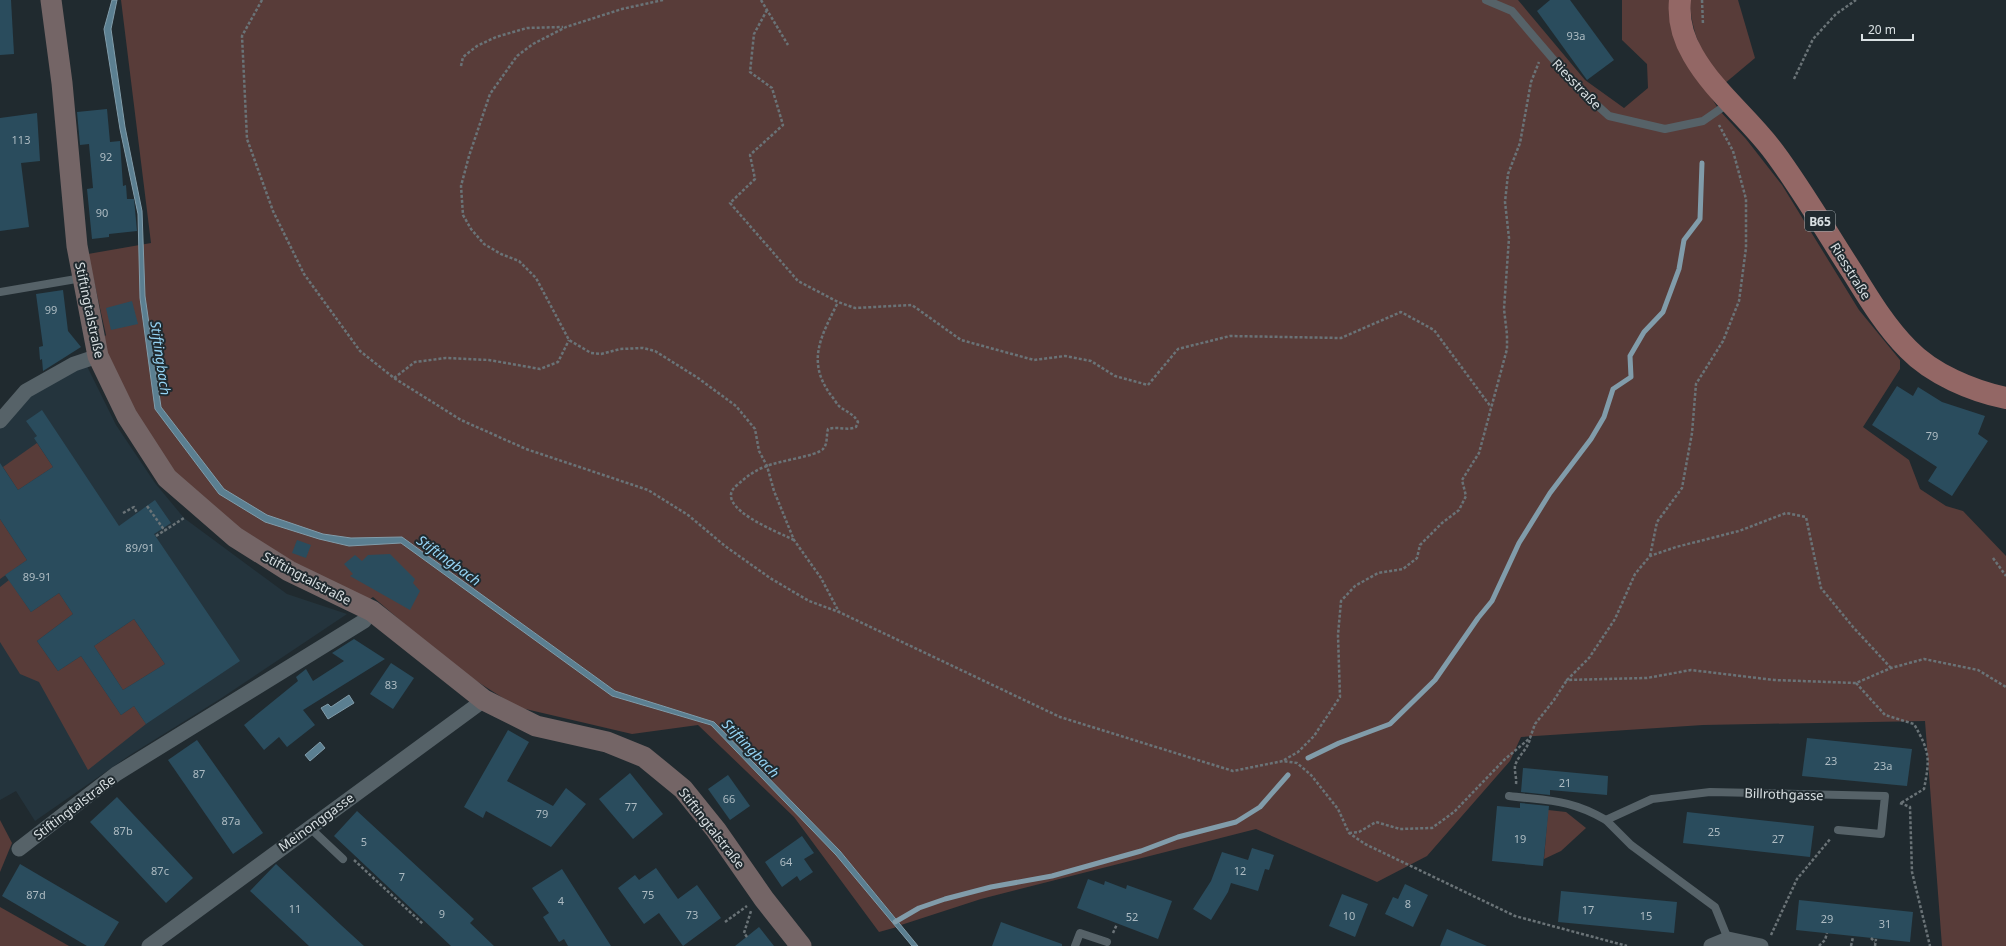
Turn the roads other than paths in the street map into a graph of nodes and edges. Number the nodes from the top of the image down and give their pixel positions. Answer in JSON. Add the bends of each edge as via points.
{"nodes":[{"id":1,"x":51,"y":0,"type":"edge"},
{"id":2,"x":1486,"y":0,"type":"edge"},
{"id":3,"x":1680,"y":0,"type":"edge"},
{"id":4,"x":1722,"y":108,"type":"junction"},
{"id":5,"x":82,"y":278,"type":"junction"},
{"id":6,"x":0,"y":292,"type":"edge"},
{"id":7,"x":98,"y":356,"type":"junction"},
{"id":8,"x":2006,"y":398,"type":"edge"},
{"id":9,"x":0,"y":421,"type":"edge"},
{"id":10,"x":372,"y":611,"type":"junction"},
{"id":11,"x":484,"y":700,"type":"junction"},
{"id":12,"x":1510,"y":796,"type":"road end"},
{"id":13,"x":1606,"y":820,"type":"junction"},
{"id":14,"x":309,"y":827,"type":"junction"},
{"id":15,"x":1838,"y":830,"type":"road end"},
{"id":16,"x":19,"y":849,"type":"dead end"},
{"id":17,"x":346,"y":857,"type":"road end"},
{"id":18,"x":1728,"y":939,"type":"junction"},
{"id":19,"x":1107,"y":942,"type":"dead end"},
{"id":20,"x":1765,"y":943,"type":"edge"},
{"id":21,"x":149,"y":946,"type":"edge"},
{"id":22,"x":801,"y":946,"type":"edge"},
{"id":23,"x":1075,"y":946,"type":"edge"},
{"id":24,"x":1711,"y":946,"type":"edge"}],
"edges":[{"from":1,"to":5,"type":"street","name":"Stiftingtalstraße"},
{"from":2,"to":4,"type":"lane","name":"Riesstraße","via":[[1512,11],[1577,87],[1609,116],[1665,129],[1703,121]]},
{"from":3,"to":4,"type":"main road","name":"Riesstraße","number":"B65","via":[[1683,35],[1693,56],[1711,81]]},
{"from":4,"to":8,"type":"main road","name":"Riesstraße","number":"B65","via":[[1773,151],[1877,312],[1908,350],[1960,384],[1988,395]]},
{"from":5,"to":6,"type":"lane"},
{"from":5,"to":7,"type":"street","name":"Stiftingtalstraße"},
{"from":7,"to":9,"type":"street","via":[[74,364],[26,391]]},
{"from":7,"to":10,"type":"street","name":"Stiftingtalstraße","via":[[127,416],[167,478],[235,537],[289,570]]},
{"from":10,"to":11,"type":"street","name":"Stiftingtalstraße"},
{"from":10,"to":16,"type":"street","name":"Stiftingtalstraße","via":[[364,621],[116,774]]},
{"from":11,"to":14,"type":"street","name":"Meinonggasse"},
{"from":11,"to":22,"type":"street","name":"Stiftingtalstraße","via":[[536,726],[607,742],[644,757],[683,789]]},
{"from":12,"to":13,"type":"lane","via":[[1562,801],[1587,809]]},
{"from":13,"to":15,"type":"lane","name":"Billrothgasse","via":[[1652,799],[1710,792],[1885,796],[1881,834]]},
{"from":13,"to":18,"type":"lane","via":[[1631,845],[1715,907]]},
{"from":14,"to":17,"type":"lane"},
{"from":14,"to":21,"type":"street","name":"Meinonggasse"},
{"from":18,"to":20,"type":"street"},
{"from":18,"to":24,"type":"street"},
{"from":19,"to":23,"type":"lane","via":[[1080,933]]}]}
